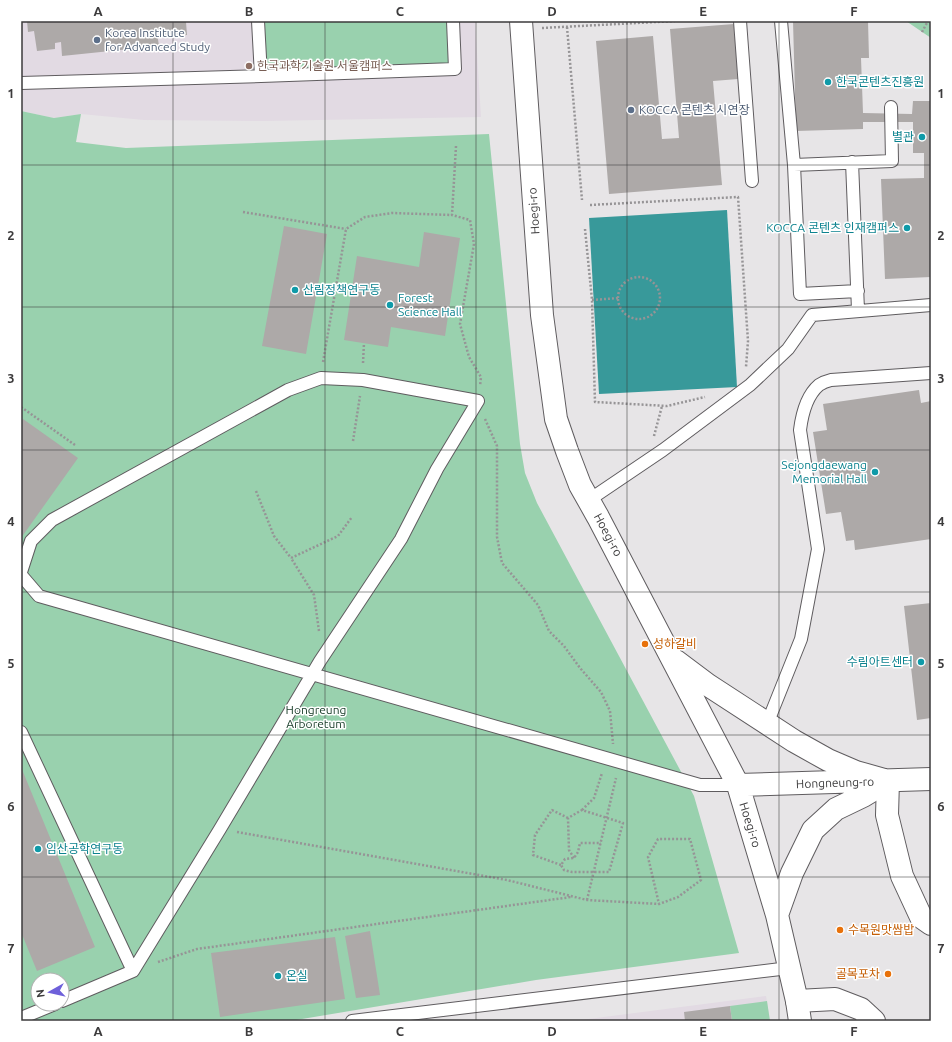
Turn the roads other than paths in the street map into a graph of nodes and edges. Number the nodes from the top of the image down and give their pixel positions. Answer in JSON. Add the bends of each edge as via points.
{"nodes":[{"id":1,"x":258,"y":21,"type":"edge"},
{"id":2,"x":453,"y":21,"type":"edge"},
{"id":3,"x":740,"y":21,"type":"edge"},
{"id":4,"x":781,"y":21,"type":"edge"},
{"id":5,"x":521,"y":25,"type":"edge"},
{"id":6,"x":261,"y":76,"type":"junction"},
{"id":7,"x":21,"y":82,"type":"edge"},
{"id":8,"x":891,"y":107,"type":"dead end"},
{"id":9,"x":852,"y":162,"type":"junction"},
{"id":10,"x":794,"y":164,"type":"junction"},
{"id":11,"x":752,"y":181,"type":"dead end"},
{"id":12,"x":858,"y":291,"type":"junction"},
{"id":13,"x":931,"y":305,"type":"edge"},
{"id":14,"x":858,"y":310,"type":"junction"},
{"id":15,"x":931,"y":373,"type":"edge"},
{"id":16,"x":589,"y":500,"type":"junction"},
{"id":17,"x":21,"y":572,"type":"edge"},
{"id":18,"x":21,"y":575,"type":"edge"},
{"id":19,"x":673,"y":659,"type":"junction"},
{"id":20,"x":312,"y":674,"type":"junction"},
{"id":21,"x":767,"y":724,"type":"junction"},
{"id":22,"x":21,"y":732,"type":"edge"},
{"id":23,"x":931,"y":779,"type":"edge"},
{"id":24,"x":888,"y":781,"type":"junction"},
{"id":25,"x":738,"y":785,"type":"junction"},
{"id":26,"x":777,"y":915,"type":"junction"},
{"id":27,"x":931,"y":924,"type":"edge"},
{"id":28,"x":788,"y":968,"type":"junction"},
{"id":29,"x":133,"y":971,"type":"junction"},
{"id":30,"x":70,"y":998,"type":"edge"},
{"id":31,"x":799,"y":1011,"type":"edge"},
{"id":32,"x":36,"y":1012,"type":"edge"},
{"id":33,"x":21,"y":1018,"type":"edge"},
{"id":34,"x":352,"y":1021,"type":"edge"},
{"id":35,"x":874,"y":1021,"type":"edge"}],
"edges":[{"from":1,"to":6,"type":"lane"},
{"from":2,"to":6,"type":"lane","via":[[455,69]]},
{"from":3,"to":11,"type":"lane"},
{"from":4,"to":10,"type":"lane"},
{"from":5,"to":16,"type":"main road","name":"Hoegi-ro","via":[[542,315],[556,419],[566,451]]},
{"from":6,"to":7,"type":"lane"},
{"from":8,"to":9,"type":"lane","via":[[892,161]]},
{"from":9,"to":10,"type":"lane"},
{"from":9,"to":12,"type":"lane"},
{"from":10,"to":12,"type":"lane","via":[[800,294]]},
{"from":12,"to":14,"type":"lane"},
{"from":13,"to":14,"type":"lane"},
{"from":14,"to":16,"type":"lane","via":[[812,315],[788,349],[750,385],[663,450]]},
{"from":15,"to":21,"type":"lane","via":[[831,380],[819,385],[808,398],[800,430],[818,549],[801,640]]},
{"from":16,"to":19,"type":"main road","name":"Hoegi-ro"},
{"from":17,"to":20,"type":"lane","via":[[31,541],[52,520],[288,390],[321,378],[362,380],[478,401],[437,469],[401,539]]},
{"from":18,"to":20,"type":"lane","via":[[39,596]]},
{"from":19,"to":21,"type":"main road"},
{"from":19,"to":25,"type":"main road","name":"Hoegi-ro"},
{"from":20,"to":25,"type":"lane","via":[[700,785]]},
{"from":20,"to":29,"type":"lane"},
{"from":21,"to":24,"type":"main road","via":[[828,760],[856,772]]},
{"from":22,"to":29,"type":"lane"},
{"from":23,"to":24,"type":"main road","name":"Hongneung-ro"},
{"from":24,"to":25,"type":"main road","name":"Hongneung-ro"},
{"from":24,"to":26,"type":"main road","via":[[836,809],[813,830],[792,873]]},
{"from":24,"to":27,"type":"main road","via":[[887,815],[902,876],[921,917]]},
{"from":25,"to":26,"type":"main road","name":"Hoegi-ro"},
{"from":26,"to":28,"type":"main road","name":"Hoegi-ro"},
{"from":28,"to":31,"type":"main road","name":"Hoegi-ro"},
{"from":28,"to":34,"type":"lane"},
{"from":29,"to":30,"type":"lane"},
{"from":31,"to":35,"type":"main road","via":[[835,999],[861,1009]]},
{"from":32,"to":33,"type":"lane"}]}
